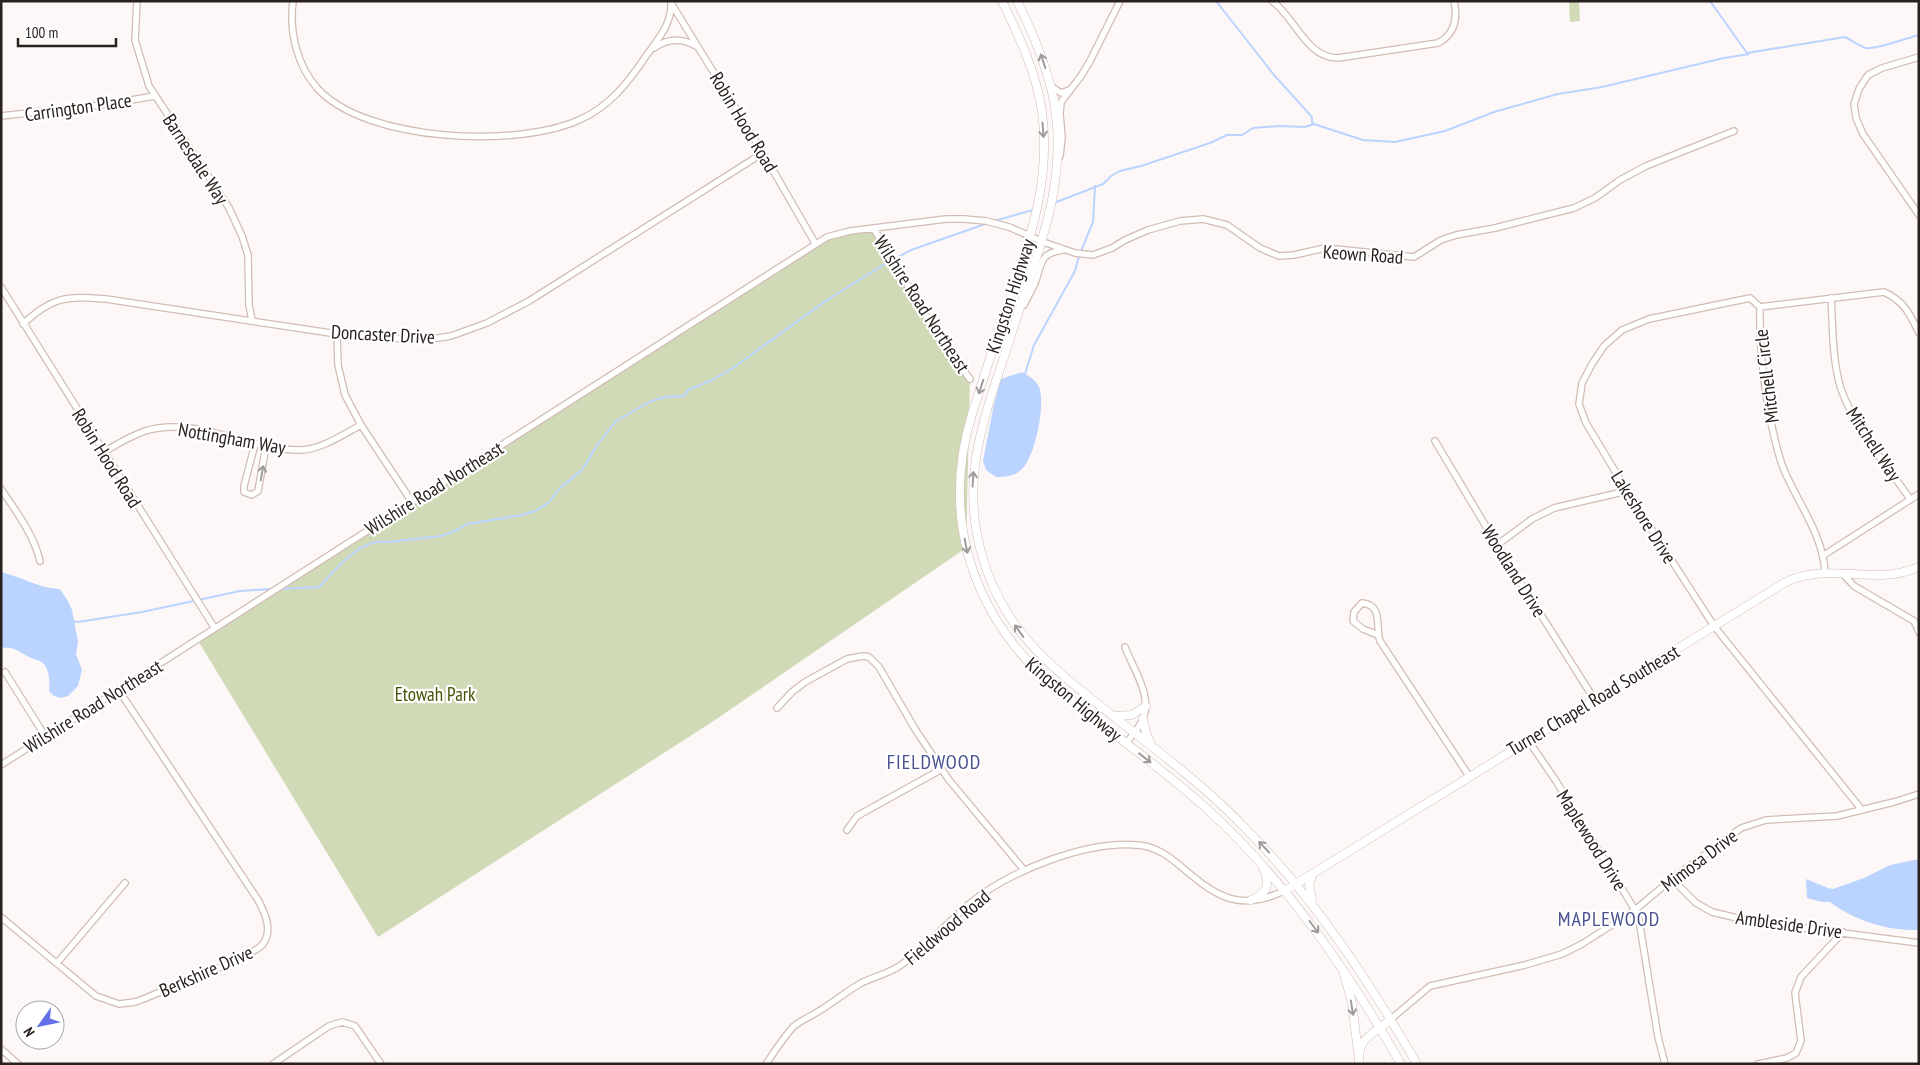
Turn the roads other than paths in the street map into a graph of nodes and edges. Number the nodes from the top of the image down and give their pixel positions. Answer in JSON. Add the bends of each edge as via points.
{"nodes":[{"id":1,"x":137,"y":1,"type":"edge"},
{"id":2,"x":293,"y":1,"type":"edge"},
{"id":3,"x":1002,"y":1,"type":"edge"},
{"id":4,"x":1017,"y":1,"type":"edge"},
{"id":5,"x":1120,"y":1,"type":"edge"},
{"id":6,"x":1272,"y":1,"type":"edge"},
{"id":7,"x":1454,"y":1,"type":"edge"},
{"id":8,"x":671,"y":2,"type":"edge"},
{"id":9,"x":698,"y":47,"type":"junction"},
{"id":10,"x":650,"y":50,"type":"junction"},
{"id":11,"x":1919,"y":57,"type":"edge"},
{"id":12,"x":1049,"y":82,"type":"junction"},
{"id":13,"x":1069,"y":90,"type":"junction"},
{"id":14,"x":154,"y":96,"type":"junction"},
{"id":15,"x":1,"y":116,"type":"edge"},
{"id":16,"x":1734,"y":131,"type":"dead end"},
{"id":17,"x":763,"y":153,"type":"junction"},
{"id":18,"x":1056,"y":175,"type":"junction"},
{"id":19,"x":1919,"y":215,"type":"edge"},
{"id":20,"x":874,"y":229,"type":"junction"},
{"id":21,"x":1030,"y":236,"type":"junction"},
{"id":22,"x":1043,"y":242,"type":"junction"},
{"id":23,"x":816,"y":244,"type":"junction"},
{"id":24,"x":1066,"y":250,"type":"junction"},
{"id":25,"x":1,"y":288,"type":"edge"},
{"id":26,"x":1830,"y":298,"type":"junction"},
{"id":27,"x":1760,"y":307,"type":"junction"},
{"id":28,"x":1017,"y":318,"type":"junction"},
{"id":29,"x":252,"y":320,"type":"junction"},
{"id":30,"x":23,"y":324,"type":"junction"},
{"id":31,"x":1919,"y":333,"type":"edge"},
{"id":32,"x":337,"y":334,"type":"junction"},
{"id":33,"x":970,"y":379,"type":"dead end"},
{"id":34,"x":361,"y":425,"type":"junction"},
{"id":35,"x":1435,"y":442,"type":"dead end"},
{"id":36,"x":255,"y":444,"type":"junction"},
{"id":37,"x":266,"y":446,"type":"junction"},
{"id":38,"x":104,"y":452,"type":"junction"},
{"id":39,"x":1,"y":489,"type":"edge"},
{"id":40,"x":1627,"y":491,"type":"junction"},
{"id":41,"x":1919,"y":494,"type":"edge"},
{"id":42,"x":1910,"y":499,"type":"junction"},
{"id":43,"x":412,"y":502,"type":"junction"},
{"id":44,"x":1497,"y":545,"type":"junction"},
{"id":45,"x":1824,"y":555,"type":"junction"},
{"id":46,"x":40,"y":561,"type":"dead end"},
{"id":47,"x":1919,"y":567,"type":"edge"},
{"id":48,"x":1825,"y":572,"type":"junction"},
{"id":49,"x":1842,"y":573,"type":"junction"},
{"id":50,"x":1917,"y":621,"type":"edge"},
{"id":51,"x":1714,"y":626,"type":"junction"},
{"id":52,"x":214,"y":627,"type":"junction"},
{"id":53,"x":1919,"y":632,"type":"edge"},
{"id":54,"x":1378,"y":636,"type":"junction"},
{"id":55,"x":1124,"y":648,"type":"dead end"},
{"id":56,"x":5,"y":672,"type":"dead end"},
{"id":57,"x":118,"y":689,"type":"junction"},
{"id":58,"x":1594,"y":699,"type":"junction"},
{"id":59,"x":1146,"y":706,"type":"junction"},
{"id":60,"x":777,"y":708,"type":"dead end"},
{"id":61,"x":1113,"y":716,"type":"junction"},
{"id":62,"x":1143,"y":719,"type":"junction"},
{"id":63,"x":1134,"y":733,"type":"junction"},
{"id":64,"x":44,"y":736,"type":"junction"},
{"id":65,"x":1528,"y":740,"type":"junction"},
{"id":66,"x":1126,"y":743,"type":"junction"},
{"id":67,"x":1152,"y":747,"type":"junction"},
{"id":68,"x":1,"y":765,"type":"edge"},
{"id":69,"x":942,"y":769,"type":"junction"},
{"id":70,"x":1469,"y":776,"type":"junction"},
{"id":71,"x":1919,"y":794,"type":"edge"},
{"id":72,"x":1862,"y":810,"type":"junction"},
{"id":73,"x":847,"y":830,"type":"dead end"},
{"id":74,"x":1261,"y":863,"type":"junction"},
{"id":75,"x":1024,"y":870,"type":"junction"},
{"id":76,"x":1313,"y":874,"type":"junction"},
{"id":77,"x":1672,"y":879,"type":"junction"},
{"id":78,"x":125,"y":883,"type":"dead end"},
{"id":79,"x":1296,"y":883,"type":"junction"},
{"id":80,"x":1286,"y":890,"type":"junction"},
{"id":81,"x":1251,"y":900,"type":"junction"},
{"id":82,"x":1313,"y":904,"type":"junction"},
{"id":83,"x":1635,"y":910,"type":"junction"},
{"id":84,"x":1,"y":917,"type":"edge"},
{"id":85,"x":1843,"y":932,"type":"junction"},
{"id":86,"x":1919,"y":944,"type":"edge"},
{"id":87,"x":57,"y":963,"type":"junction"},
{"id":88,"x":1341,"y":965,"type":"junction"},
{"id":89,"x":1391,"y":1019,"type":"junction"},
{"id":90,"x":1381,"y":1028,"type":"junction"},
{"id":91,"x":1,"y":1049,"type":"edge"},
{"id":92,"x":1358,"y":1052,"type":"junction"},
{"id":93,"x":18,"y":1064,"type":"edge"},
{"id":94,"x":273,"y":1064,"type":"edge"},
{"id":95,"x":381,"y":1064,"type":"edge"},
{"id":96,"x":766,"y":1064,"type":"edge"},
{"id":97,"x":1358,"y":1064,"type":"edge"},
{"id":98,"x":1401,"y":1064,"type":"edge"},
{"id":99,"x":1417,"y":1064,"type":"edge"},
{"id":100,"x":1665,"y":1064,"type":"edge"},
{"id":101,"x":1758,"y":1064,"type":"edge"}],
"edges":[{"from":1,"to":14,"type":"street","name":"Barnesdale Way","via":[[136,40],[146,80]]},
{"from":2,"to":10,"type":"street","via":[[292,20],[298,55],[319,91],[364,118],[437,134],[522,134],[578,121],[617,94]]},
{"from":3,"to":21,"type":"main road","name":"Kingston Highway","one_way":true,"via":[[1028,60],[1042,110],[1044,171],[1039,207]]},
{"from":12,"to":4,"type":"main road","name":"Kingston Highway","one_way":true,"via":[[1037,43]]},
{"from":5,"to":13,"type":"street","via":[[1090,61]]},
{"from":6,"to":7,"type":"street","via":[[1306,40],[1330,58],[1438,43],[1446,39],[1453,28],[1456,20]]},
{"from":8,"to":9,"type":"street","name":"Robin Hood Road"},
{"from":8,"to":10,"type":"street","via":[[668,22]]},
{"from":9,"to":10,"type":"street","via":[[676,40],[662,42]]},
{"from":9,"to":17,"type":"street","name":"Robin Hood Road"},
{"from":11,"to":19,"type":"street","via":[[1868,75],[1858,89],[1854,104],[1863,134]]},
{"from":12,"to":13,"type":"street","via":[[1061,93]]},
{"from":12,"to":18,"type":"main road","name":"Kingston Highway","via":[[1056,122]]},
{"from":13,"to":18,"type":"street","via":[[1060,107],[1062,136]]},
{"from":14,"to":15,"type":"street","name":"Carrington Place"},
{"from":14,"to":29,"type":"street","name":"Barnesdale Way","via":[[229,208],[242,236],[248,255]]},
{"from":16,"to":24,"type":"street","name":"Keown Road","via":[[1646,166],[1574,208],[1448,238],[1414,257],[1325,248],[1279,256],[1260,248],[1227,225],[1203,219],[1180,221],[1148,230],[1101,253],[1085,255]]},
{"from":17,"to":23,"type":"street","name":"Robin Hood Road"},
{"from":17,"to":32,"type":"street","name":"Doncaster Drive","via":[[529,302],[487,324],[438,338]]},
{"from":18,"to":22,"type":"main road","name":"Kingston Highway"},
{"from":20,"to":21,"type":"street","name":"Wilshire Road Northeast","via":[[964,219],[986,221]]},
{"from":20,"to":23,"type":"street","name":"Wilshire Road Northeast","via":[[837,234]]},
{"from":20,"to":33,"type":"street","name":"Wilshire Road Northeast","via":[[938,336]]},
{"from":21,"to":22,"type":"street","name":"Wilshire Road Northeast"},
{"from":21,"to":66,"type":"main road","name":"Kingston Highway","one_way":true,"via":[[963,447],[960,504],[967,551],[986,604],[1017,650],[1047,681]]},
{"from":22,"to":24,"type":"street","name":"Keown Road"},
{"from":22,"to":28,"type":"main road","name":"Kingston Highway"},
{"from":23,"to":43,"type":"street","name":"Wilshire Road Northeast"},
{"from":24,"to":28,"type":"street","via":[[1050,252],[1043,258]]},
{"from":25,"to":30,"type":"street","name":"Robin Hood Road"},
{"from":26,"to":27,"type":"street","name":"Mitchell Circle"},
{"from":26,"to":31,"type":"street","name":"Mitchell Circle","via":[[1884,292],[1896,297],[1910,314]]},
{"from":26,"to":42,"type":"street","name":"Mitchell Way","via":[[1841,387],[1862,430]]},
{"from":27,"to":40,"type":"street","name":"Lakeshore Drive","via":[[1750,298],[1649,319],[1622,330],[1604,346],[1582,384],[1579,404],[1586,424]]},
{"from":27,"to":45,"type":"street","name":"Mitchell Circle","via":[[1761,366],[1774,437],[1784,468]]},
{"from":61,"to":28,"type":"main road","name":"Kingston Highway","one_way":true,"via":[[1058,672],[1021,635],[997,596],[980,550],[973,497],[976,453],[987,408]]},
{"from":29,"to":30,"type":"street","name":"Doncaster Drive","via":[[79,297],[60,299],[42,308]]},
{"from":29,"to":32,"type":"street","name":"Doncaster Drive"},
{"from":30,"to":38,"type":"street","name":"Robin Hood Road"},
{"from":32,"to":34,"type":"street","via":[[338,365],[345,395]]},
{"from":34,"to":37,"type":"street","name":"Nottingham Way","via":[[326,443],[301,450]]},
{"from":34,"to":43,"type":"street"},
{"from":35,"to":44,"type":"street","name":"Woodland Drive"},
{"from":36,"to":37,"type":"street","name":"Nottingham Way"},
{"from":36,"to":37,"type":"street","one_way":true,"via":[[244,486],[244,492],[252,495],[258,491]]},
{"from":36,"to":38,"type":"street","name":"Nottingham Way","via":[[193,429],[166,427],[145,431]]},
{"from":38,"to":52,"type":"street","name":"Robin Hood Road"},
{"from":39,"to":46,"type":"street","via":[[38,551]]},
{"from":40,"to":44,"type":"street","via":[[1554,508],[1532,519]]},
{"from":40,"to":51,"type":"street","name":"Lakeshore Drive"},
{"from":41,"to":42,"type":"street"},
{"from":42,"to":45,"type":"street"},
{"from":43,"to":52,"type":"street","name":"Wilshire Road Northeast"},
{"from":44,"to":58,"type":"street","name":"Woodland Drive"},
{"from":45,"to":48,"type":"street","name":"Mitchell Circle"},
{"from":47,"to":49,"type":"main road","name":"Turner Chapel Road Southeast","via":[[1886,576]]},
{"from":48,"to":49,"type":"main road","name":"Turner Chapel Road Southeast"},
{"from":48,"to":51,"type":"main road","name":"Turner Chapel Road Southeast","via":[[1792,579]]},
{"from":49,"to":50,"type":"street","via":[[1854,586]]},
{"from":50,"to":53,"type":"street"},
{"from":51,"to":58,"type":"main road","name":"Turner Chapel Road Southeast"},
{"from":51,"to":72,"type":"street","name":"Lakeshore Drive"},
{"from":52,"to":57,"type":"street","name":"Wilshire Road Northeast"},
{"from":54,"to":54,"type":"street","via":[[1377,614],[1371,606],[1362,604],[1354,612],[1353,621]]},
{"from":54,"to":70,"type":"street"},
{"from":55,"to":59,"type":"street","via":[[1143,688]]},
{"from":56,"to":64,"type":"street"},
{"from":57,"to":64,"type":"street","name":"Wilshire Road Northeast"},
{"from":57,"to":87,"type":"street","name":"Berkshire Drive","via":[[258,900],[268,931],[262,945],[254,951],[135,1002],[112,1003],[96,996]]},
{"from":58,"to":65,"type":"main road","name":"Turner Chapel Road Southeast"},
{"from":59,"to":61,"type":"main road","via":[[1132,715]]},
{"from":59,"to":62,"type":"street"},
{"from":60,"to":69,"type":"street","via":[[805,682],[847,659],[869,657],[879,667]]},
{"from":61,"to":63,"type":"main road","name":"Kingston Highway"},
{"from":62,"to":63,"type":"street"},
{"from":62,"to":67,"type":"main road"},
{"from":63,"to":66,"type":"street"},
{"from":63,"to":67,"type":"main road","name":"Kingston Highway"},
{"from":64,"to":68,"type":"street","name":"Wilshire Road Northeast"},
{"from":65,"to":70,"type":"main road","name":"Turner Chapel Road Southeast"},
{"from":65,"to":83,"type":"street","name":"Maplewood Drive"},
{"from":66,"to":74,"type":"main road","name":"Kingston Highway","one_way":true,"via":[[1207,809]]},
{"from":79,"to":67,"type":"main road","name":"Kingston Highway","one_way":true,"via":[[1222,805]]},
{"from":69,"to":73,"type":"street","via":[[856,816]]},
{"from":69,"to":75,"type":"street"},
{"from":70,"to":76,"type":"main road","name":"Turner Chapel Road Southeast"},
{"from":71,"to":72,"type":"street","name":"Mimosa Drive"},
{"from":72,"to":77,"type":"street","name":"Mimosa Drive","via":[[1837,816],[1759,821],[1741,828]]},
{"from":74,"to":80,"type":"main road","name":"Kingston Highway"},
{"from":74,"to":81,"type":"main road","via":[[1267,885],[1261,896]]},
{"from":75,"to":81,"type":"street","name":"Fieldwood Road","via":[[1098,848],[1139,845],[1167,855],[1213,892],[1230,899]]},
{"from":75,"to":96,"type":"street","name":"Fieldwood Road","via":[[971,903],[899,967],[859,985],[799,1022]]},
{"from":76,"to":79,"type":"main road","name":"Turner Chapel Road Southeast"},
{"from":76,"to":82,"type":"main road","via":[[1309,884]]},
{"from":77,"to":83,"type":"street","name":"Mimosa Drive"},
{"from":77,"to":85,"type":"street","name":"Ambleside Drive","via":[[1696,903],[1712,912],[1750,921]]},
{"from":78,"to":87,"type":"street"},
{"from":79,"to":80,"type":"main road","name":"Turner Chapel Road Southeast"},
{"from":79,"to":82,"type":"main road","name":"Kingston Highway"},
{"from":80,"to":81,"type":"street","name":"Fieldwood Road"},
{"from":80,"to":88,"type":"main road","name":"Kingston Highway","one_way":true},
{"from":82,"to":89,"type":"main road"},
{"from":83,"to":89,"type":"street","name":"Mimosa Drive","via":[[1562,954],[1430,986]]},
{"from":83,"to":100,"type":"street","name":"Maplewood Drive"},
{"from":84,"to":87,"type":"street","name":"Berkshire Drive"},
{"from":85,"to":86,"type":"street","name":"Ambleside Drive"},
{"from":85,"to":101,"type":"street","via":[[1801,976],[1795,993],[1801,1041],[1796,1054]]},
{"from":88,"to":90,"type":"main road","name":"Kingston Highway"},
{"from":88,"to":92,"type":"main road","one_way":true,"via":[[1352,1003]]},
{"from":89,"to":90,"type":"main road"},
{"from":89,"to":99,"type":"main road"},
{"from":90,"to":92,"type":"main road","via":[[1363,1041]]},
{"from":90,"to":98,"type":"main road","name":"Kingston Highway"},
{"from":91,"to":93,"type":"street"},
{"from":92,"to":97,"type":"main road"},
{"from":94,"to":95,"type":"street","via":[[329,1026],[342,1022],[355,1026]]}]}
